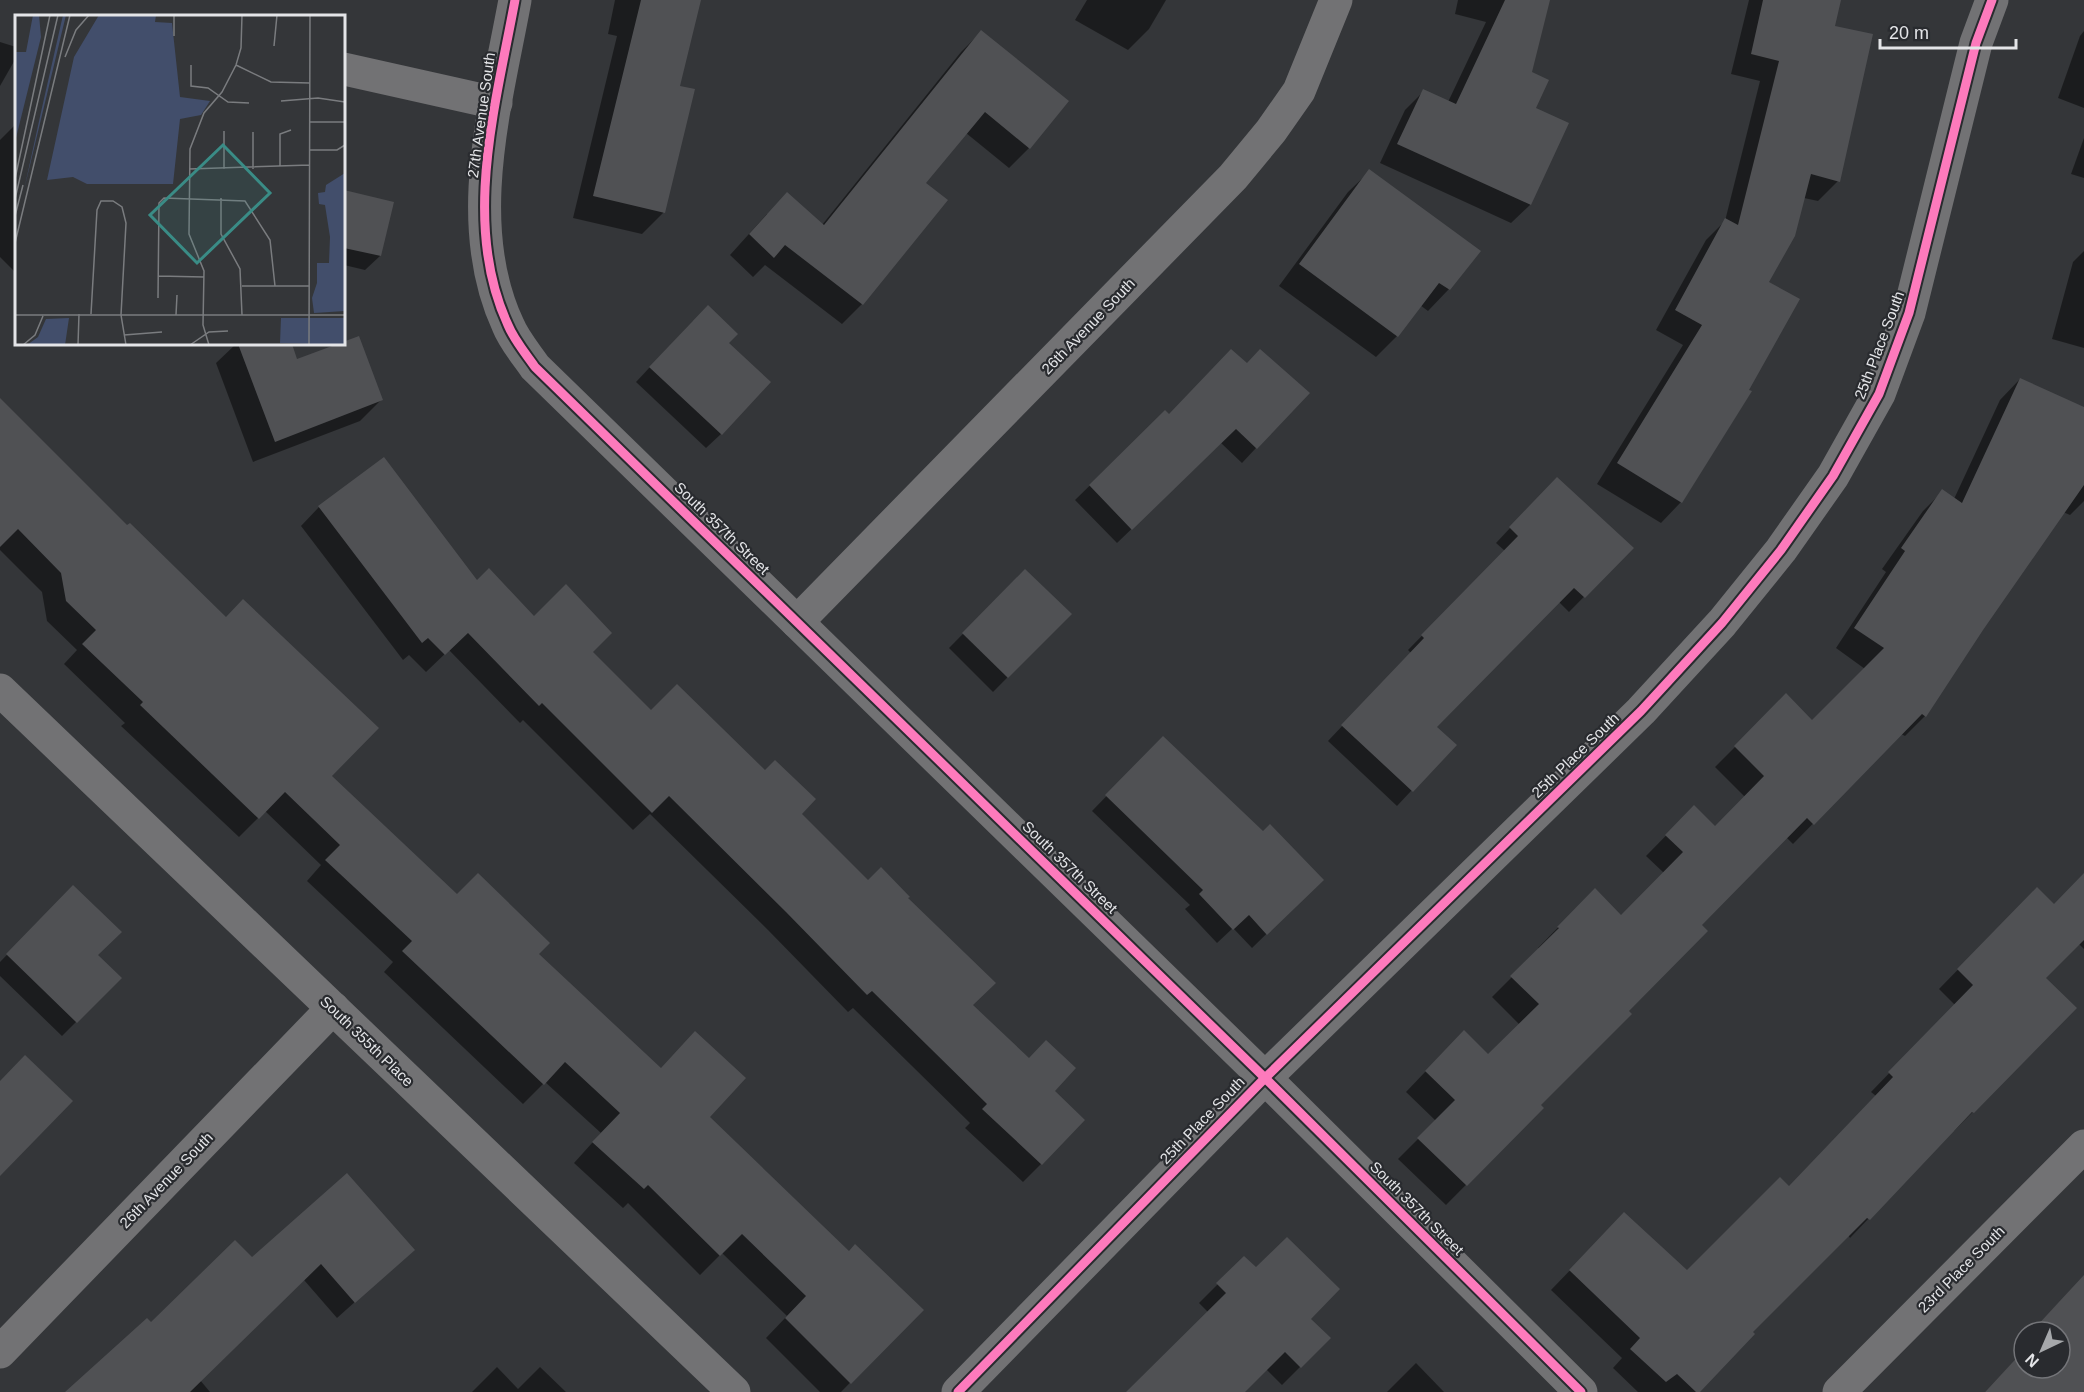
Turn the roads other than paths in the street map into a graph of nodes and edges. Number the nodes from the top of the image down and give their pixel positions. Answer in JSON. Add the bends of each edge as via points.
{"nodes":[{"id":1,"x":515,"y":0,"type":"edge"},
{"id":2,"x":1336,"y":0,"type":"edge"},
{"id":3,"x":1992,"y":0,"type":"edge"},
{"id":4,"x":345,"y":69,"type":"edge"},
{"id":5,"x":496,"y":103,"type":"junction"},
{"id":6,"x":535,"y":367,"type":"joint"},
{"id":7,"x":797,"y":622,"type":"junction"},
{"id":8,"x":0,"y":690,"type":"edge"},
{"id":9,"x":333,"y":1008,"type":"junction"},
{"id":10,"x":1264,"y":1078,"type":"junction"},
{"id":11,"x":2084,"y":1146,"type":"edge"},
{"id":12,"x":0,"y":1352,"type":"edge"},
{"id":13,"x":734,"y":1392,"type":"edge"},
{"id":14,"x":958,"y":1392,"type":"edge"},
{"id":15,"x":1581,"y":1392,"type":"edge"},
{"id":16,"x":1839,"y":1392,"type":"edge"}],
"edges":[{"from":1,"to":5,"type":"street","name":"27th Avenue South"},
{"from":2,"to":7,"type":"street","name":"26th Avenue South","via":[[1299,91],[1233,177]]},
{"from":3,"to":10,"type":"street","name":"25th Place South","via":[[1976,43],[1909,313],[1879,394],[1833,476],[1781,550],[1722,623],[1641,711]]},
{"from":4,"to":5,"type":"street"},
{"from":5,"to":6,"type":"street","name":"27th Avenue South","via":[[486,170],[485,230],[491,273],[508,326]]},
{"from":6,"to":7,"type":"street","name":"South 357th Street"},
{"from":7,"to":10,"type":"street","name":"South 357th Street"},
{"from":8,"to":9,"type":"street","name":"South 355th Place"},
{"from":9,"to":12,"type":"street","name":"26th Avenue South"},
{"from":9,"to":13,"type":"street","name":"South 355th Place"},
{"from":10,"to":14,"type":"street","name":"25th Place South"},
{"from":10,"to":15,"type":"street","name":"South 357th Street"},
{"from":11,"to":16,"type":"street","name":"23rd Place South"}]}
